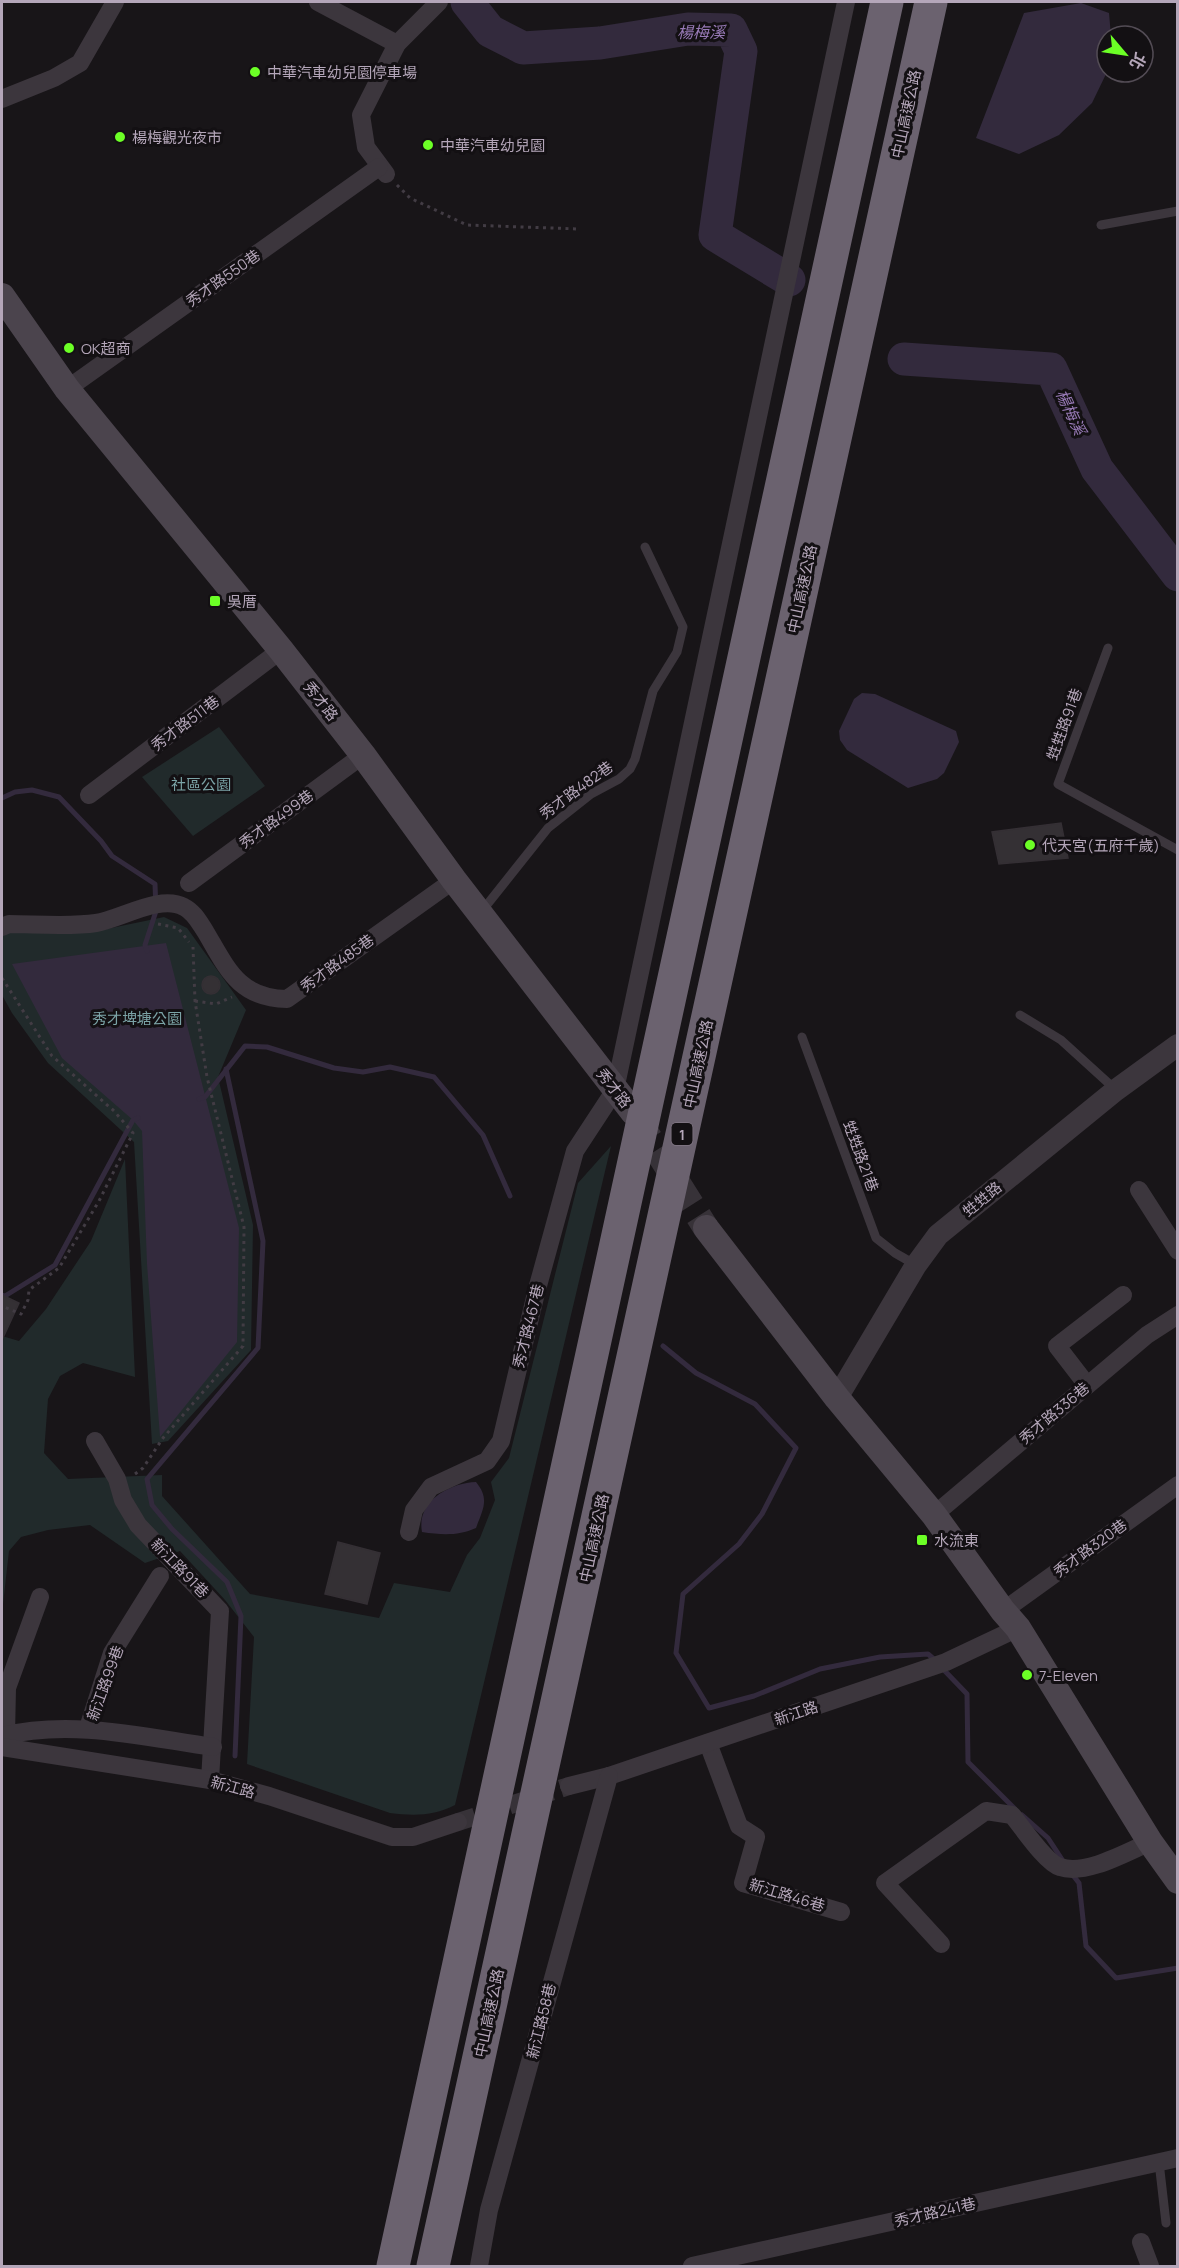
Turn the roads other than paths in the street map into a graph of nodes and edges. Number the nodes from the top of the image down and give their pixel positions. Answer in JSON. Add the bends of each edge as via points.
{"nodes":[{"id":1,"x":115,"y":2,"type":"edge"},
{"id":2,"x":318,"y":2,"type":"edge"},
{"id":3,"x":439,"y":2,"type":"edge"},
{"id":4,"x":846,"y":2,"type":"edge"},
{"id":5,"x":887,"y":2,"type":"edge"},
{"id":6,"x":931,"y":2,"type":"edge"},
{"id":7,"x":397,"y":44,"type":"junction"},
{"id":8,"x":2,"y":99,"type":"edge"},
{"id":9,"x":1178,"y":211,"type":"edge"},
{"id":10,"x":1101,"y":225,"type":"dead end"},
{"id":11,"x":2,"y":296,"type":"edge"},
{"id":12,"x":67,"y":389,"type":"junction"},
{"id":13,"x":645,"y":547,"type":"dead end"},
{"id":14,"x":1108,"y":648,"type":"dead end"},
{"id":15,"x":281,"y":650,"type":"junction"},
{"id":16,"x":363,"y":755,"type":"junction"},
{"id":17,"x":89,"y":795,"type":"dead end"},
{"id":18,"x":1178,"y":850,"type":"edge"},
{"id":19,"x":454,"y":880,"type":"junction"},
{"id":20,"x":189,"y":883,"type":"dead end"},
{"id":21,"x":480,"y":913,"type":"junction"},
{"id":22,"x":2,"y":927,"type":"edge"},
{"id":23,"x":1020,"y":1015,"type":"dead end"},
{"id":24,"x":802,"y":1037,"type":"dead end"},
{"id":25,"x":1178,"y":1045,"type":"edge"},
{"id":26,"x":615,"y":1090,"type":"junction"},
{"id":27,"x":1116,"y":1090,"type":"junction"},
{"id":28,"x":633,"y":1112,"type":"tunnel mouth"},
{"id":29,"x":1138,"y":1190,"type":"dead end"},
{"id":30,"x":706,"y":1228,"type":"tunnel mouth"},
{"id":31,"x":1178,"y":1251,"type":"edge"},
{"id":32,"x":916,"y":1265,"type":"junction"},
{"id":33,"x":1123,"y":1295,"type":"dead end"},
{"id":34,"x":1178,"y":1315,"type":"edge"},
{"id":35,"x":1087,"y":1385,"type":"junction"},
{"id":36,"x":837,"y":1398,"type":"junction"},
{"id":37,"x":95,"y":1441,"type":"dead end"},
{"id":38,"x":1178,"y":1485,"type":"edge"},
{"id":39,"x":934,"y":1515,"type":"junction"},
{"id":40,"x":409,"y":1532,"type":"dead end"},
{"id":41,"x":160,"y":1576,"type":"dead end"},
{"id":42,"x":40,"y":1597,"type":"dead end"},
{"id":43,"x":1011,"y":1619,"type":"junction"},
{"id":44,"x":88,"y":1728,"type":"junction"},
{"id":45,"x":3,"y":1739,"type":"edge"},
{"id":46,"x":708,"y":1743,"type":"junction"},
{"id":47,"x":213,"y":1747,"type":"junction"},
{"id":48,"x":609,"y":1776,"type":"junction"},
{"id":49,"x":210,"y":1780,"type":"junction"},
{"id":50,"x":569,"y":1786,"type":"tunnel mouth"},
{"id":51,"x":458,"y":1822,"type":"tunnel mouth"},
{"id":52,"x":1150,"y":1842,"type":"junction"},
{"id":53,"x":1178,"y":1881,"type":"edge"},
{"id":54,"x":841,"y":1912,"type":"dead end"},
{"id":55,"x":941,"y":1944,"type":"dead end"},
{"id":56,"x":1168,"y":2160,"type":"edge"},
{"id":57,"x":1166,"y":2223,"type":"dead end"},
{"id":58,"x":1141,"y":2242,"type":"dead end"},
{"id":59,"x":393,"y":2266,"type":"edge"},
{"id":60,"x":434,"y":2266,"type":"edge"},
{"id":61,"x":479,"y":2266,"type":"edge"},
{"id":62,"x":692,"y":2266,"type":"edge"},
{"id":63,"x":1150,"y":2266,"type":"edge"}],
"edges":[{"from":1,"to":8,"type":"street","via":[[80,63]]},
{"from":2,"to":7,"type":"street"},
{"from":3,"to":7,"type":"street"},
{"from":4,"to":26,"type":"street"},
{"from":5,"to":59,"type":"highway"},
{"from":6,"to":60,"type":"highway","name":"中山高速公路","number":"1"},
{"from":7,"to":12,"type":"street","name":"秀才路550巷","via":[[361,116],[366,147],[383,171]]},
{"from":9,"to":10,"type":"lane"},
{"from":11,"to":12,"type":"main road","name":"秀才路"},
{"from":12,"to":15,"type":"main road","name":"秀才路"},
{"from":13,"to":21,"type":"lane","name":"秀才路482巷","via":[[683,627],[677,652],[652,690],[635,759],[619,778],[591,794],[548,828]]},
{"from":14,"to":18,"type":"lane","name":"甡甡路91巷","via":[[1058,784]]},
{"from":15,"to":16,"type":"main road","name":"秀才路"},
{"from":15,"to":17,"type":"street","name":"秀才路511巷"},
{"from":16,"to":19,"type":"main road","name":"秀才路"},
{"from":16,"to":20,"type":"street","name":"秀才路499巷"},
{"from":19,"to":21,"type":"main road","name":"秀才路"},
{"from":19,"to":22,"type":"street","name":"秀才路485巷","via":[[287,999],[272,999],[248,990],[229,972],[196,916],[183,906],[166,902],[147,917],[96,923]]},
{"from":21,"to":26,"type":"main road","name":"秀才路"},
{"from":23,"to":27,"type":"lane","via":[[1061,1040]]},
{"from":24,"to":32,"type":"lane","name":"甡甡路21巷","via":[[876,1238]]},
{"from":25,"to":27,"type":"street","name":"甡甡路"},
{"from":26,"to":28,"type":"main road","name":"秀才路"},
{"from":26,"to":40,"type":"street","name":"秀才路467巷","via":[[575,1151],[501,1441],[487,1461],[431,1487],[414,1510]]},
{"from":27,"to":32,"type":"street","name":"甡甡路","via":[[939,1235]]},
{"from":29,"to":31,"type":"street"},
{"from":30,"to":36,"type":"main road"},
{"from":32,"to":36,"type":"street","name":"甡甡路"},
{"from":33,"to":35,"type":"street","via":[[1057,1346]]},
{"from":34,"to":35,"type":"street","name":"秀才路336巷","via":[[1147,1335]]},
{"from":35,"to":39,"type":"street","name":"秀才路336巷"},
{"from":36,"to":39,"type":"main road"},
{"from":37,"to":47,"type":"street","name":"新江路91巷","via":[[138,1525],[220,1611]]},
{"from":38,"to":43,"type":"street","name":"秀才路320巷"},
{"from":39,"to":43,"type":"main road"},
{"from":41,"to":44,"type":"street","name":"新江路99巷","via":[[112,1653]]},
{"from":42,"to":45,"type":"street","via":[[7,1688]]},
{"from":43,"to":46,"type":"street","name":"新江路","via":[[946,1662]]},
{"from":43,"to":52,"type":"main road"},
{"from":44,"to":45,"type":"street","via":[[41,1731]]},
{"from":44,"to":47,"type":"street"},
{"from":45,"to":49,"type":"street","name":"新江路"},
{"from":46,"to":48,"type":"street","name":"新江路"},
{"from":46,"to":54,"type":"street","name":"新江路46巷","via":[[739,1826],[756,1837],[743,1883]]},
{"from":47,"to":49,"type":"street","name":"新江路91巷"},
{"from":48,"to":50,"type":"street","name":"新江路"},
{"from":48,"to":61,"type":"street","name":"新江路58巷","via":[[489,2210]]},
{"from":49,"to":51,"type":"street","name":"新江路","via":[[392,1837],[413,1837]]},
{"from":52,"to":53,"type":"main road"},
{"from":52,"to":55,"type":"street","via":[[1100,1863],[1059,1867],[1012,1815],[986,1811],[885,1882]]},
{"from":56,"to":57,"type":"lane"},
{"from":56,"to":62,"type":"street","name":"秀才路241巷"},
{"from":58,"to":63,"type":"street"}]}
